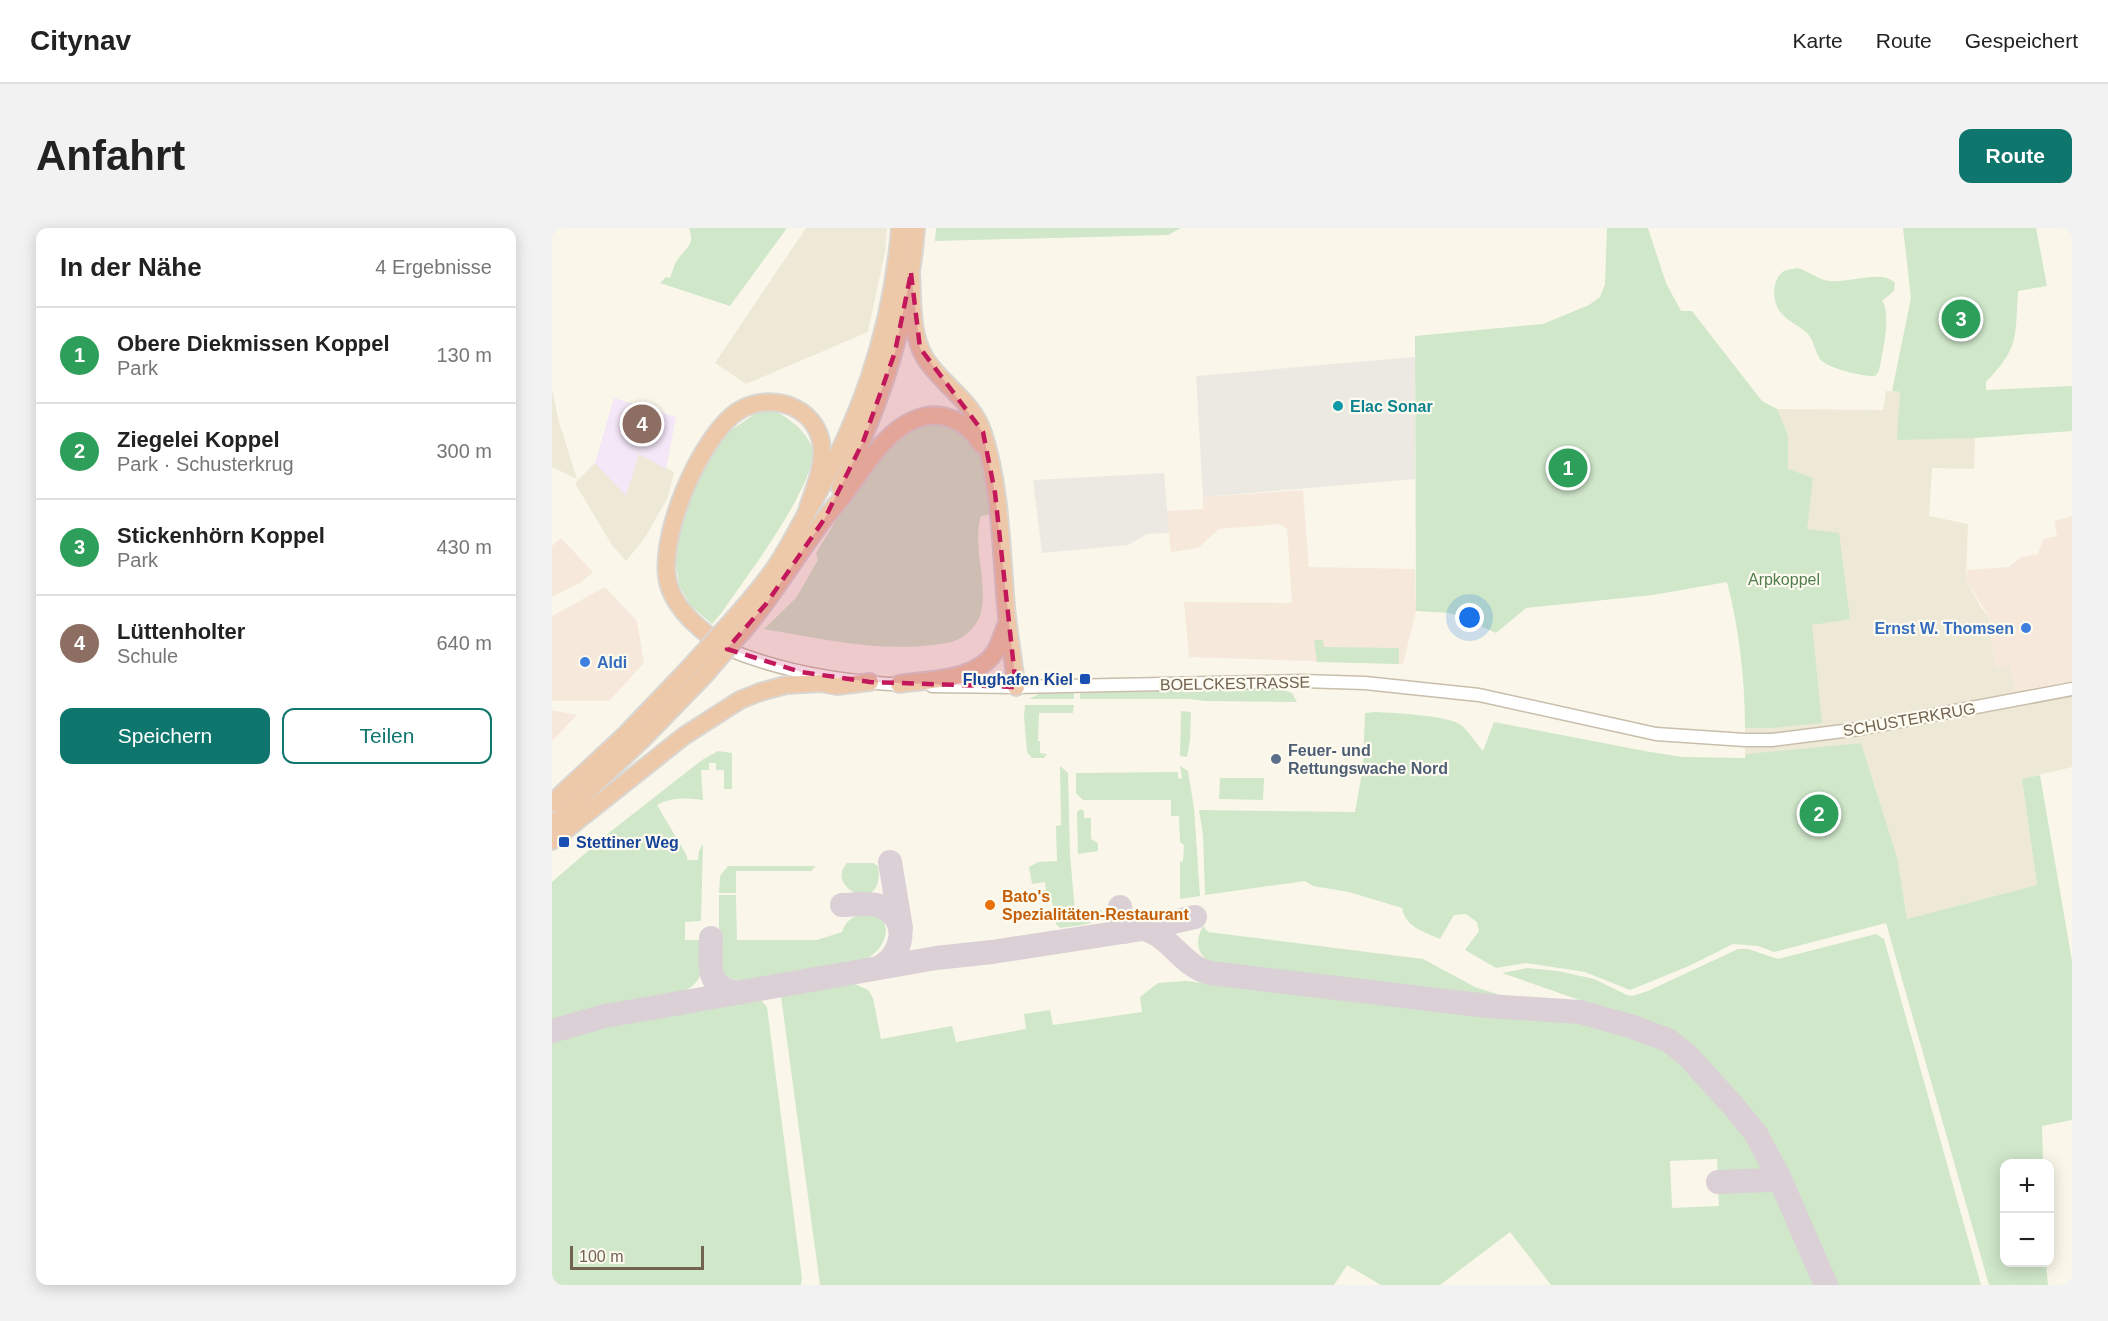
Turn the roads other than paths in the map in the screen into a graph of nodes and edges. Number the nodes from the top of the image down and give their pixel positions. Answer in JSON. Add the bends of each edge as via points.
{"nodes":[{"id":1,"x":900,"y":228,"type":"edge"},
{"id":2,"x":916,"y":228,"type":"edge"},
{"id":3,"x":911,"y":273,"type":"junction"},
{"id":4,"x":990,"y":460,"type":"junction"},
{"id":5,"x":806,"y":515,"type":"junction"},
{"id":6,"x":825,"y":518,"type":"junction"},
{"id":7,"x":1007,"y":622,"type":"junction"},
{"id":8,"x":736,"y":627,"type":"junction"},
{"id":9,"x":725,"y":648,"type":"joint"},
{"id":10,"x":870,"y":682,"type":"junction"},
{"id":11,"x":899,"y":684,"type":"junction"},
{"id":12,"x":1016,"y":687,"type":"junction"},
{"id":13,"x":2072,"y":689,"type":"edge"},
{"id":14,"x":1745,"y":740,"type":"joint"},
{"id":15,"x":552,"y":803,"type":"edge"},
{"id":16,"x":552,"y":825,"type":"edge"},
{"id":17,"x":552,"y":841,"type":"edge"}],
"edges":[{"from":1,"to":5,"type":"highway","via":[[892,287],[867,389],[845,443]]},
{"from":2,"to":3,"type":"highway"},
{"from":3,"to":4,"type":"highway","via":[[914,327],[920,348],[974,415]]},
{"from":3,"to":6,"type":"highway","via":[[895,352],[880,398]]},
{"from":4,"to":6,"type":"highway","via":[[974,433],[958,421],[933,416],[914,420],[881,447]]},
{"from":4,"to":7,"type":"highway"},
{"from":5,"to":8,"type":"highway"},
{"from":5,"to":9,"type":"highway","via":[[821,465],[820,438],[815,425],[798,410],[777,402],[751,405],[734,414],[696,467],[675,516],[666,550],[666,574],[675,600],[689,618]]},
{"from":6,"to":8,"type":"highway","via":[[766,604]]},
{"from":7,"to":11,"type":"highway","via":[[994,653],[976,670],[960,676]]},
{"from":7,"to":12,"type":"highway"},
{"from":8,"to":15,"type":"highway","bridge":true},
{"from":8,"to":16,"type":"highway","bridge":true,"via":[[704,676]]},
{"from":9,"to":10,"type":"street","name":"BOELCKESTRASSE","via":[[801,672]]},
{"from":10,"to":11,"type":"street","name":"BOELCKESTRASSE"},
{"from":10,"to":17,"type":"highway","via":[[780,686],[740,700],[684,736]]},
{"from":11,"to":12,"type":"street","name":"BOELCKESTRASSE"},
{"from":12,"to":14,"type":"street","name":"BOELCKESTRASSE","via":[[1365,683],[1479,695],[1656,734]]},
{"from":13,"to":14,"type":"street","name":"SCHUSTERKRUG","via":[[1859,729]]}]}
